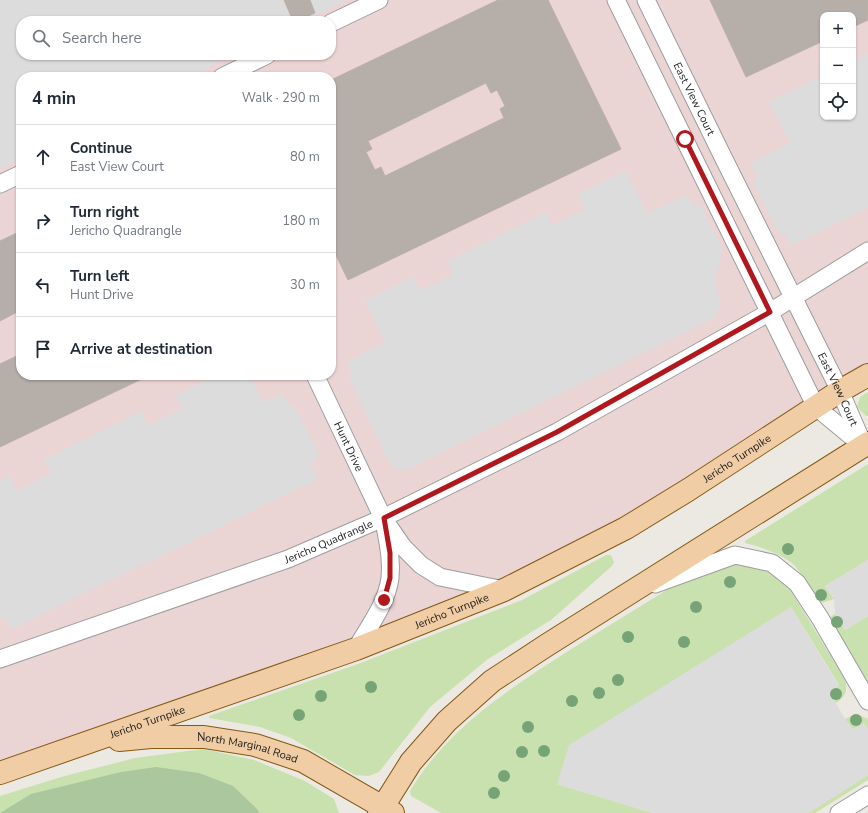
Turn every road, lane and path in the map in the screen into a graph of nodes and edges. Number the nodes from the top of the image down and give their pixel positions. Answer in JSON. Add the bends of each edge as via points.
{"nodes":[{"id":1,"x":379,"y":0,"type":"edge"},
{"id":2,"x":616,"y":0,"type":"edge"},
{"id":3,"x":646,"y":0,"type":"edge"},
{"id":4,"x":336,"y":22,"type":"edge"},
{"id":5,"x":257,"y":60,"type":"edge"},
{"id":6,"x":232,"y":72,"type":"edge"},
{"id":7,"x":16,"y":176,"type":"edge"},
{"id":8,"x":0,"y":184,"type":"edge"},
{"id":9,"x":868,"y":251,"type":"edge"},
{"id":10,"x":793,"y":298,"type":"junction"},
{"id":11,"x":770,"y":312,"type":"junction"},
{"id":12,"x":868,"y":374,"type":"edge"},
{"id":13,"x":317,"y":380,"type":"edge"},
{"id":14,"x":840,"y":391,"type":"junction"},
{"id":15,"x":816,"y":407,"type":"junction"},
{"id":16,"x":866,"y":445,"type":"edge"},
{"id":17,"x":384,"y":518,"type":"junction"},
{"id":18,"x":504,"y":590,"type":"junction"},
{"id":19,"x":628,"y":594,"type":"junction"},
{"id":20,"x":356,"y":650,"type":"junction"},
{"id":21,"x":0,"y":659,"type":"edge"},
{"id":22,"x":868,"y":701,"type":"edge"},
{"id":23,"x":88,"y":742,"type":"junction"},
{"id":24,"x":0,"y":774,"type":"edge"},
{"id":25,"x":868,"y":795,"type":"edge"},
{"id":26,"x":385,"y":811,"type":"edge"},
{"id":27,"x":839,"y":813,"type":"edge"}],
"edges":[{"from":1,"to":4,"type":"street"},
{"from":2,"to":11,"type":"street","name":"East View Court"},
{"from":3,"to":10,"type":"street","name":"East View Court"},
{"from":5,"to":6,"type":"street"},
{"from":7,"to":8,"type":"street"},
{"from":9,"to":10,"type":"street","name":"Jericho Quadrangle"},
{"from":10,"to":11,"type":"street","name":"Jericho Quadrangle"},
{"from":10,"to":14,"type":"street","name":"East View Court"},
{"from":11,"to":15,"type":"street","name":"East View Court"},
{"from":11,"to":17,"type":"street","name":"Jericho Quadrangle","via":[[557,432]]},
{"from":12,"to":14,"type":"main road","name":"Jericho Turnpike"},
{"from":13,"to":17,"type":"street","name":"Hunt Drive"},
{"from":14,"to":15,"type":"main road","name":"Jericho Turnpike"},
{"from":14,"to":16,"type":"street","name":"East View Court"},
{"from":15,"to":16,"type":"street","name":"East View Court"},
{"from":15,"to":18,"type":"main road","name":"Jericho Turnpike","via":[[626,528]]},
{"from":16,"to":19,"type":"main road"},
{"from":17,"to":18,"type":"street","name":"Hunt Drive","via":[[403,547],[420,565],[440,577]]},
{"from":17,"to":20,"type":"street","name":"Hunt Drive","via":[[390,553],[390,578],[384,600]]},
{"from":17,"to":21,"type":"street","name":"Jericho Quadrangle","via":[[288,559]]},
{"from":18,"to":20,"type":"main road","name":"Jericho Turnpike"},
{"from":19,"to":22,"type":"street","via":[[735,555],[772,563],[797,583]]},
{"from":19,"to":26,"type":"main road","via":[[487,686],[446,721],[411,762]]},
{"from":20,"to":23,"type":"main road","name":"Jericho Turnpike"},
{"from":23,"to":24,"type":"main road","name":"Jericho Turnpike"},
{"from":23,"to":26,"type":"main road","name":"North Marginal Road","via":[[151,737],[204,737],[255,745],[303,761]]},
{"from":25,"to":27,"type":"street"}]}
